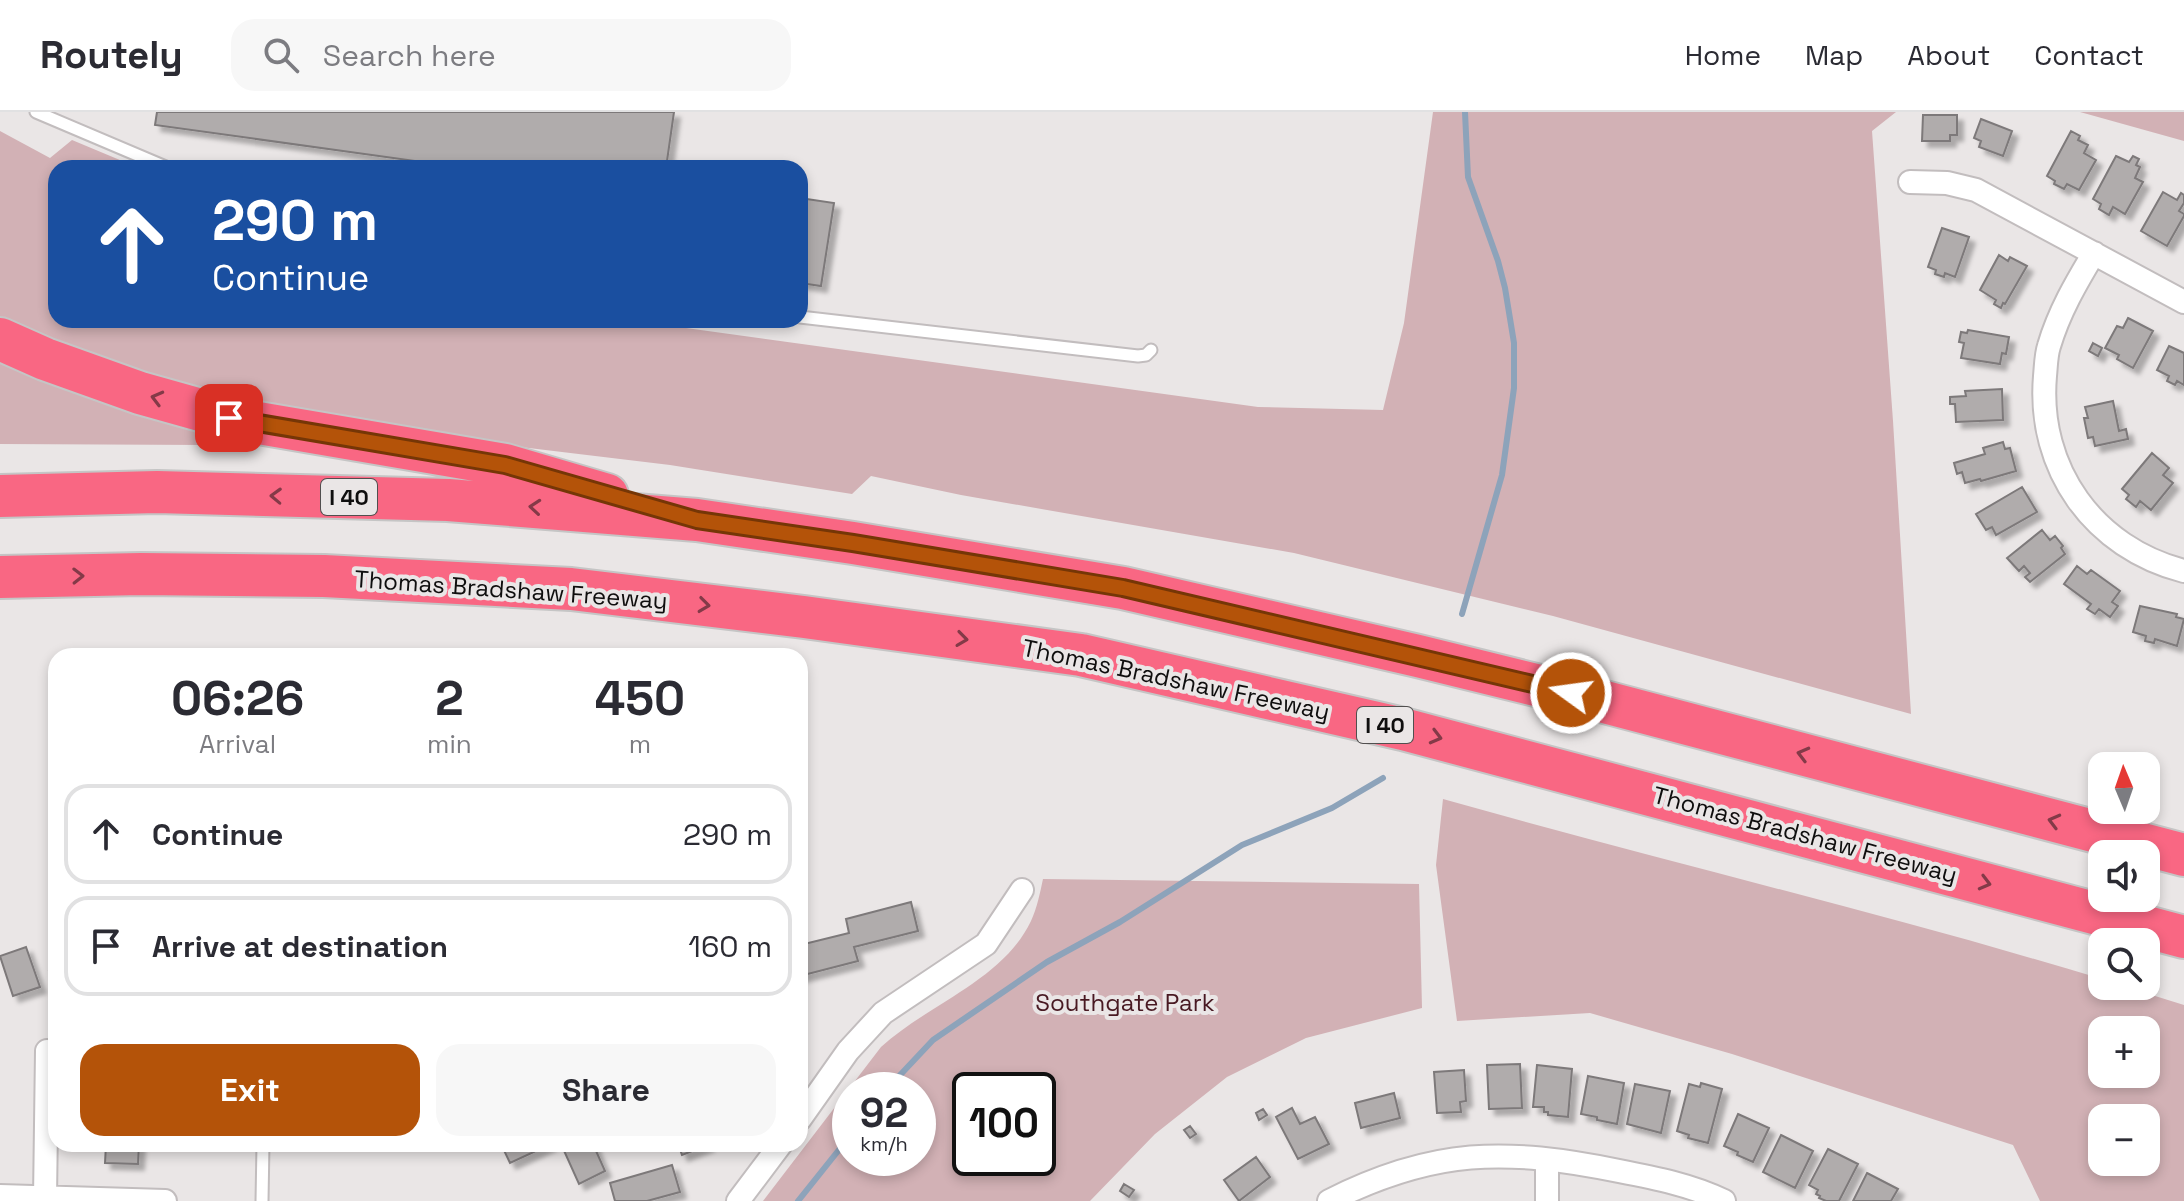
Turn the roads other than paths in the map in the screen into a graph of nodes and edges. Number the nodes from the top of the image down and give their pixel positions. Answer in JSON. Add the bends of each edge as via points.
{"nodes":[{"id":1,"x":36,"y":112,"type":"edge"},
{"id":2,"x":149,"y":160,"type":"edge"},
{"id":3,"x":1910,"y":182,"type":"dead end"},
{"id":4,"x":2094,"y":253,"type":"junction"},
{"id":5,"x":2184,"y":302,"type":"edge"},
{"id":6,"x":808,"y":318,"type":"edge"},
{"id":7,"x":0,"y":339,"type":"edge"},
{"id":8,"x":1151,"y":350,"type":"dead end"},
{"id":9,"x":0,"y":496,"type":"edge"},
{"id":10,"x":697,"y":520,"type":"junction"},
{"id":11,"x":2184,"y":571,"type":"edge"},
{"id":12,"x":0,"y":577,"type":"edge"},
{"id":13,"x":2184,"y":855,"type":"edge"},
{"id":14,"x":1022,"y":890,"type":"dead end"},
{"id":15,"x":2184,"y":937,"type":"edge"},
{"id":16,"x":47,"y":1051,"type":"dead end"},
{"id":17,"x":808,"y":1108,"type":"edge"},
{"id":18,"x":263,"y":1152,"type":"edge"},
{"id":19,"x":775,"y":1152,"type":"edge"},
{"id":20,"x":1547,"y":1160,"type":"junction"},
{"id":21,"x":0,"y":1196,"type":"edge"},
{"id":22,"x":45,"y":1198,"type":"junction"},
{"id":23,"x":165,"y":1201,"type":"edge"},
{"id":24,"x":262,"y":1201,"type":"edge"},
{"id":25,"x":738,"y":1201,"type":"edge"},
{"id":26,"x":1329,"y":1201,"type":"edge"},
{"id":27,"x":1547,"y":1201,"type":"edge"},
{"id":28,"x":1724,"y":1201,"type":"edge"}],
"edges":[{"from":1,"to":2,"type":"lane"},
{"from":3,"to":4,"type":"street","via":[[1976,190]]},
{"from":4,"to":5,"type":"street"},
{"from":4,"to":11,"type":"street","via":[[2067,299],[2048,348],[2043,403],[2049,439],[2073,495],[2095,522],[2123,544]]},
{"from":6,"to":8,"type":"lane","via":[[1138,356]]},
{"from":10,"to":7,"type":"highway","one_way":true,"via":[[505,465],[229,418],[140,393]]},
{"from":10,"to":9,"type":"highway","number":"I 40","one_way":true,"via":[[448,500],[157,492]]},
{"from":13,"to":10,"type":"highway","number":"I 40","one_way":true,"via":[[1601,701],[1123,588]]},
{"from":12,"to":15,"type":"highway","name":"Thomas Bradshaw Freeway","number":"I 40","one_way":true,"via":[[324,576],[571,589],[1081,655],[1418,732]]},
{"from":14,"to":17,"type":"street","via":[[986,944],[883,1013]]},
{"from":16,"to":22,"type":"street"},
{"from":18,"to":24,"type":"lane"},
{"from":19,"to":25,"type":"street"},
{"from":20,"to":26,"type":"street","via":[[1502,1155],[1433,1161]]},
{"from":20,"to":27,"type":"street"},
{"from":20,"to":28,"type":"street","via":[[1650,1177]]},
{"from":21,"to":22,"type":"street"},
{"from":22,"to":23,"type":"street"}]}
